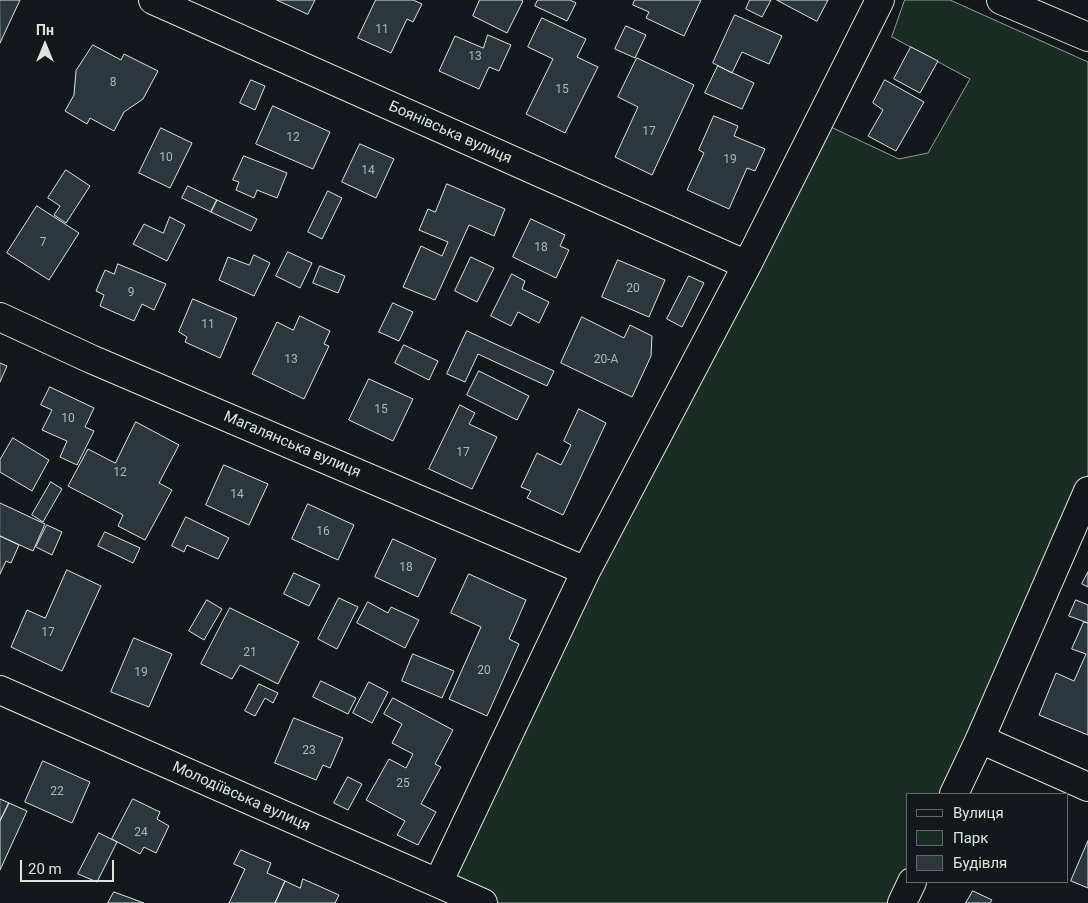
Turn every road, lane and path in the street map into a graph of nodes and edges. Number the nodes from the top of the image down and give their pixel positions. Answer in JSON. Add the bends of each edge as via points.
{"nodes":[{"id":1,"x":153,"y":0,"type":"edge"},
{"id":2,"x":880,"y":0,"type":"edge"},
{"id":3,"x":1001,"y":0,"type":"edge"},
{"id":4,"x":1088,"y":37,"type":"edge"},
{"id":5,"x":747,"y":265,"type":"junction"},
{"id":6,"x":0,"y":316,"type":"edge"},
{"id":7,"x":1088,"y":491,"type":"edge"},
{"id":8,"x":586,"y":571,"type":"junction"},
{"id":9,"x":0,"y":690,"type":"edge"},
{"id":10,"x":980,"y":739,"type":"junction"},
{"id":11,"x":1088,"y":787,"type":"edge"},
{"id":12,"x":954,"y":793,"type":"edge"},
{"id":13,"x":912,"y":883,"type":"edge"},
{"id":14,"x":438,"y":884,"type":"junction"},
{"id":15,"x":483,"y":903,"type":"edge"},
{"id":16,"x":902,"y":903,"type":"edge"}],
"edges":[{"from":1,"to":5,"type":"street","name":"Боянівська вулиця"},
{"from":2,"to":5,"type":"street"},
{"from":3,"to":4,"type":"street"},
{"from":5,"to":8,"type":"street"},
{"from":6,"to":8,"type":"street","name":"Магалянська вулиця","via":[[91,359]]},
{"from":7,"to":10,"type":"street"},
{"from":8,"to":14,"type":"street"},
{"from":9,"to":14,"type":"street","name":"Молодіївська вулиця"},
{"from":10,"to":11,"type":"street"},
{"from":10,"to":12,"type":"street"},
{"from":13,"to":16,"type":"street"},
{"from":14,"to":15,"type":"street","name":"Молодіївська вулиця"}]}
